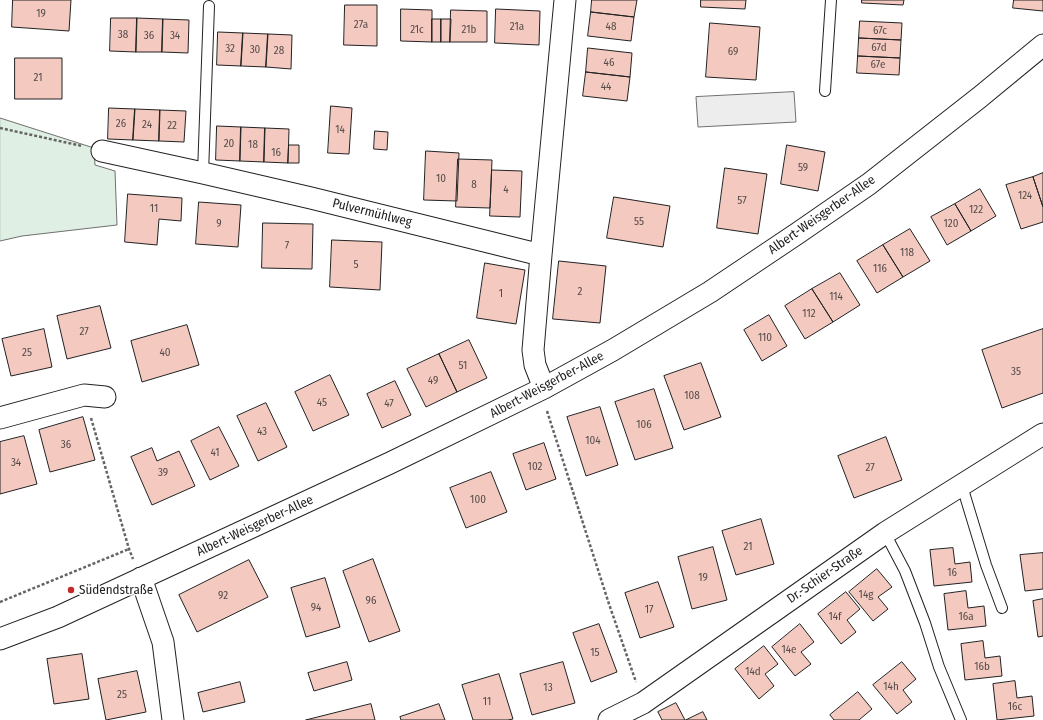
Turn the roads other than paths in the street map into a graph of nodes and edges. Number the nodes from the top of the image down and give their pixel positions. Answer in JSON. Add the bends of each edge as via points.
{"nodes":[{"id":1,"x":565,"y":0,"type":"edge"},
{"id":2,"x":831,"y":0,"type":"edge"},
{"id":3,"x":209,"y":6,"type":"dead end"},
{"id":4,"x":1043,"y":45,"type":"edge"},
{"id":5,"x":825,"y":91,"type":"dead end"},
{"id":6,"x":102,"y":151,"type":"road end"},
{"id":7,"x":203,"y":173,"type":"junction"},
{"id":8,"x":541,"y":255,"type":"junction"},
{"id":9,"x":105,"y":397,"type":"dead end"},
{"id":10,"x":544,"y":397,"type":"junction"},
{"id":11,"x":0,"y":418,"type":"edge"},
{"id":12,"x":1043,"y":434,"type":"edge"},
{"id":13,"x":962,"y":486,"type":"junction"},
{"id":14,"x":884,"y":533,"type":"junction"},
{"id":15,"x":141,"y":578,"type":"junction"},
{"id":16,"x":1002,"y":608,"type":"dead end"},
{"id":17,"x":0,"y":639,"type":"edge"},
{"id":18,"x":173,"y":720,"type":"edge"},
{"id":19,"x":609,"y":720,"type":"edge"},
{"id":20,"x":961,"y":720,"type":"edge"}],
"edges":[{"from":1,"to":8,"type":"street"},
{"from":2,"to":5,"type":"lane"},
{"from":3,"to":7,"type":"lane"},
{"from":4,"to":10,"type":"street","name":"Albert-Weisgerber-Allee","via":[[869,184],[710,292],[613,350]]},
{"from":6,"to":7,"type":"street","name":"Pulvermühlweg"},
{"from":7,"to":8,"type":"street","name":"Pulvermühlweg"},
{"from":8,"to":10,"type":"street","via":[[532,350]]},
{"from":9,"to":11,"type":"street","via":[[84,395]]},
{"from":10,"to":15,"type":"street","name":"Albert-Weisgerber-Allee","via":[[390,463]]},
{"from":12,"to":13,"type":"street","name":"Dr.-Schier-Straße"},
{"from":13,"to":14,"type":"street","name":"Dr.-Schier-Straße"},
{"from":13,"to":16,"type":"lane"},
{"from":14,"to":19,"type":"street","name":"Dr.-Schier-Straße","via":[[643,703]]},
{"from":14,"to":20,"type":"lane","via":[[905,571]]},
{"from":15,"to":17,"type":"street","name":"Albert-Weisgerber-Allee"},
{"from":15,"to":18,"type":"street","via":[[163,642]]}]}
